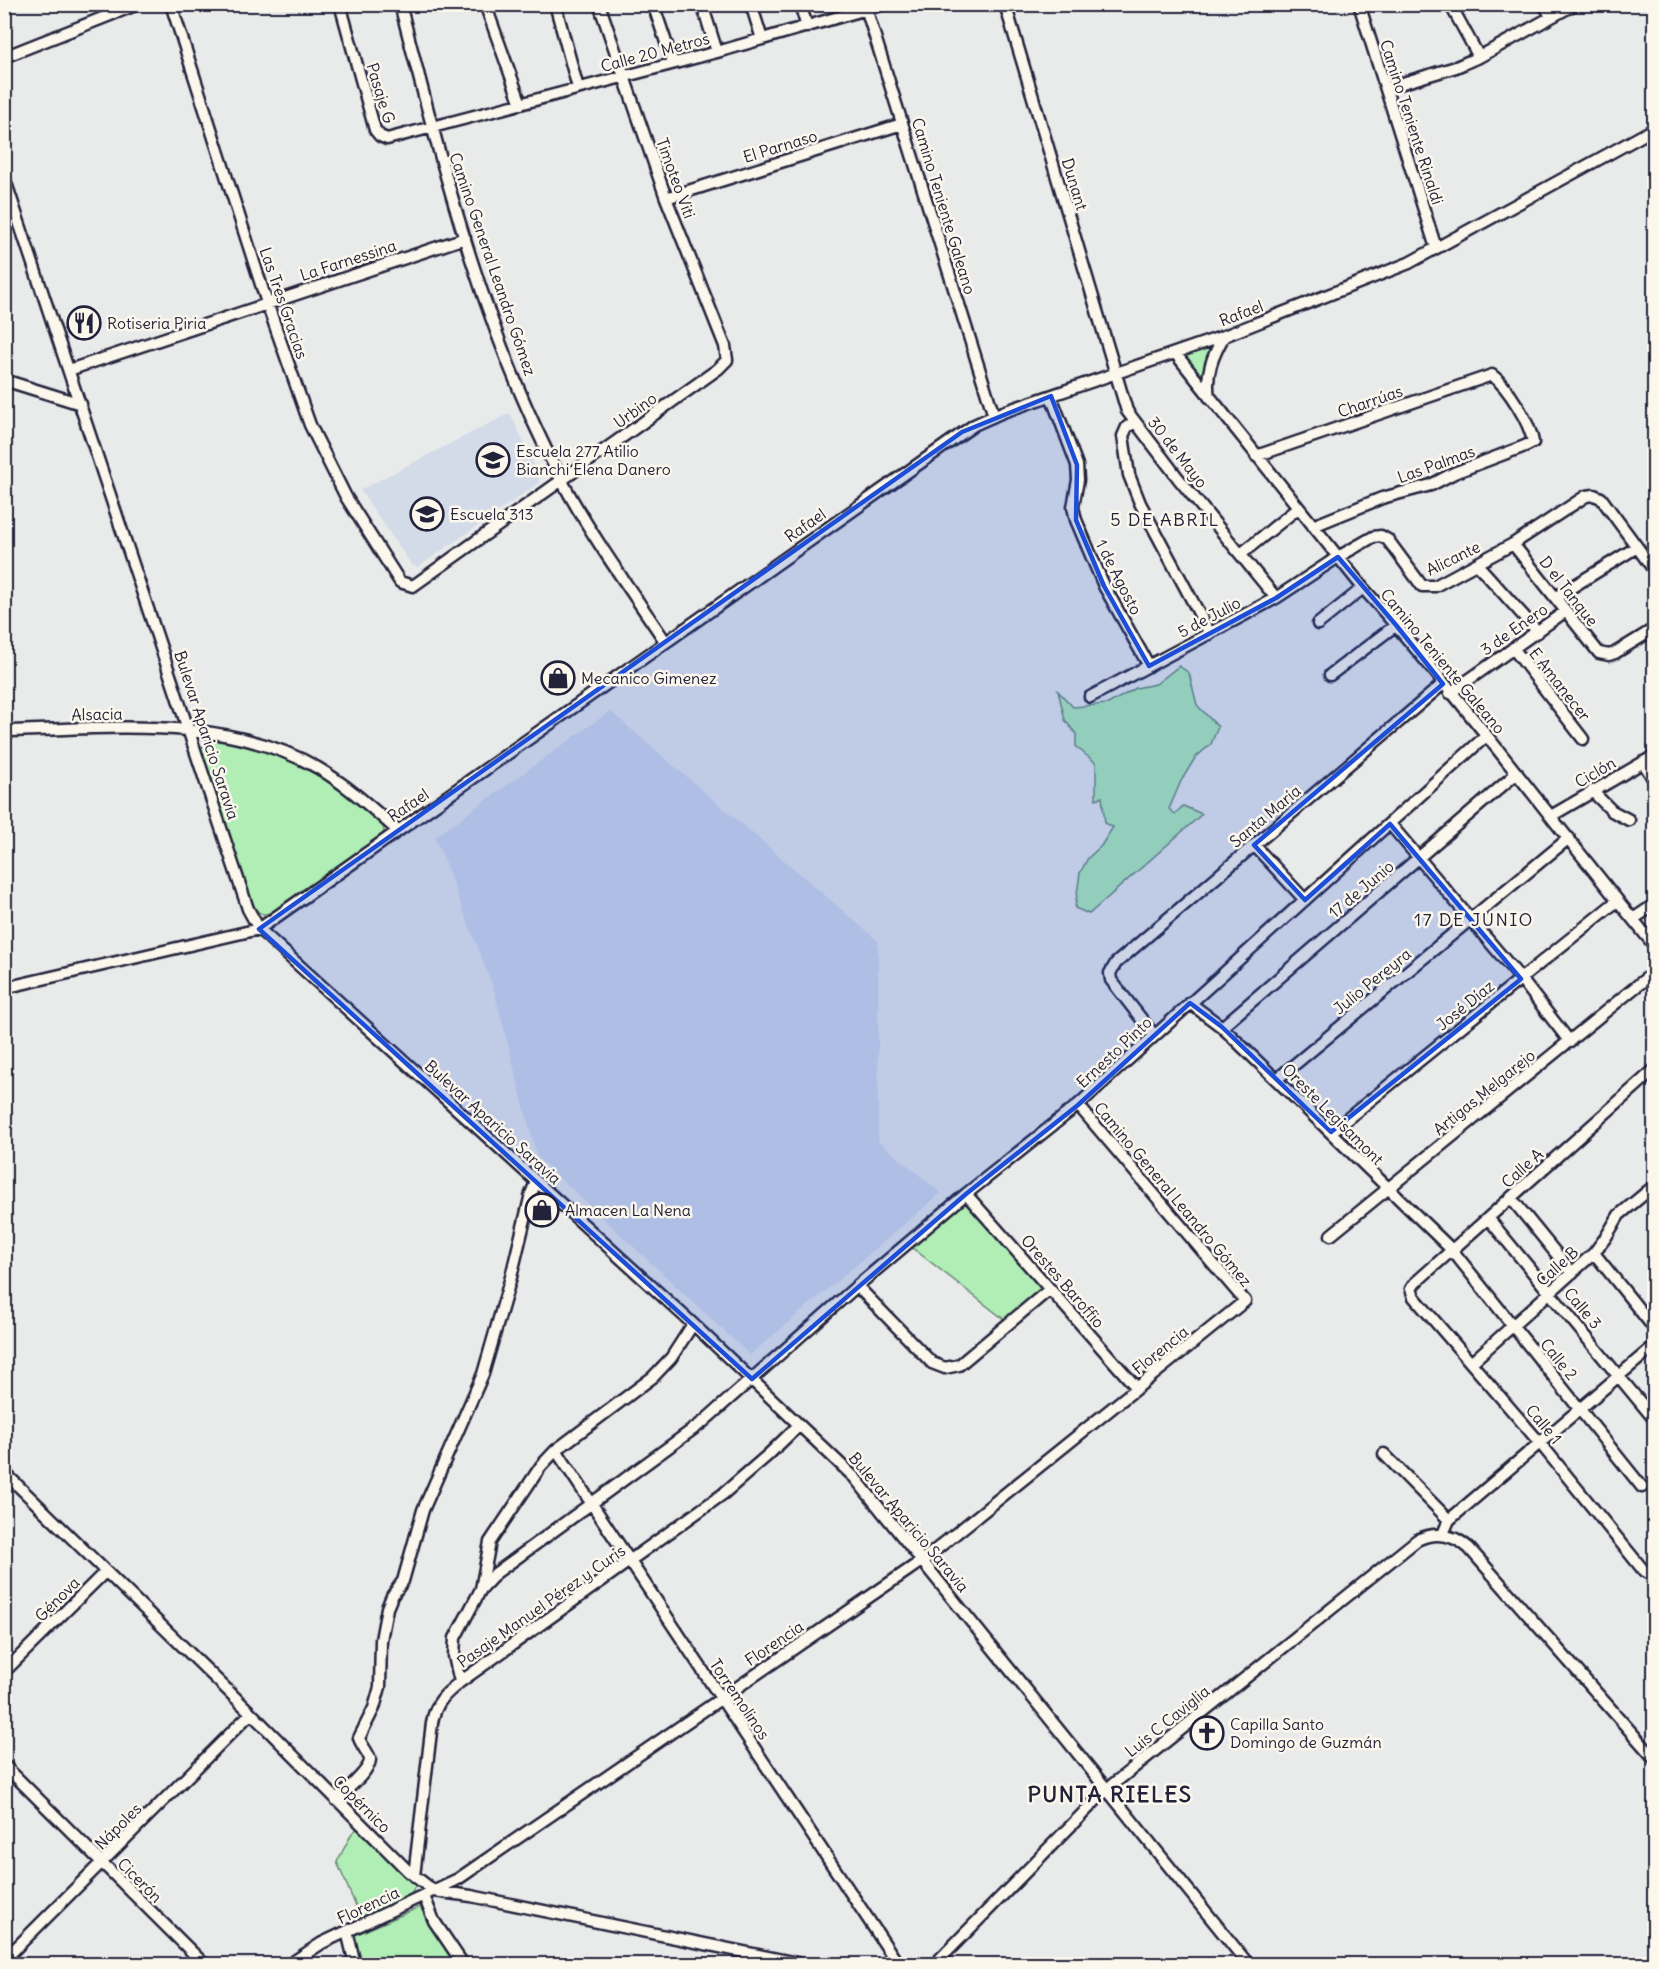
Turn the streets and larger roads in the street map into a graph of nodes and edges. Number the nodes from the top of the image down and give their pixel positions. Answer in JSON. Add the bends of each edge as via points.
{"nodes":[{"id":1,"x":138,"y":4,"type":"edge"},
{"id":2,"x":171,"y":4,"type":"edge"},
{"id":3,"x":340,"y":4,"type":"edge"},
{"id":4,"x":400,"y":4,"type":"edge"},
{"id":5,"x":485,"y":4,"type":"edge"},
{"id":6,"x":555,"y":4,"type":"edge"},
{"id":7,"x":599,"y":4,"type":"edge"},
{"id":8,"x":653,"y":4,"type":"edge"},
{"id":9,"x":702,"y":4,"type":"edge"},
{"id":10,"x":751,"y":4,"type":"edge"},
{"id":11,"x":800,"y":4,"type":"edge"},
{"id":12,"x":884,"y":4,"type":"edge"},
{"id":13,"x":1005,"y":4,"type":"edge"},
{"id":14,"x":1359,"y":4,"type":"edge"},
{"id":15,"x":1450,"y":4,"type":"edge"},
{"id":16,"x":1544,"y":4,"type":"edge"},
{"id":17,"x":1575,"y":4,"type":"edge"},
{"id":18,"x":866,"y":8,"type":"edge"},
{"id":19,"x":1551,"y":17,"type":"junction"},
{"id":20,"x":807,"y":27,"type":"junction"},
{"id":21,"x":762,"y":39,"type":"junction"},
{"id":22,"x":717,"y":52,"type":"junction"},
{"id":23,"x":4,"y":57,"type":"edge"},
{"id":24,"x":1479,"y":57,"type":"junction"},
{"id":25,"x":673,"y":63,"type":"junction"},
{"id":26,"x":623,"y":76,"type":"junction"},
{"id":27,"x":578,"y":88,"type":"junction"},
{"id":28,"x":1386,"y":88,"type":"junction"},
{"id":29,"x":521,"y":104,"type":"junction"},
{"id":30,"x":902,"y":124,"type":"junction"},
{"id":31,"x":432,"y":129,"type":"junction"},
{"id":32,"x":1654,"y":129,"type":"edge"},
{"id":33,"x":4,"y":177,"type":"edge"},
{"id":34,"x":666,"y":198,"type":"junction"},
{"id":35,"x":465,"y":237,"type":"junction"},
{"id":36,"x":1436,"y":248,"type":"junction"},
{"id":37,"x":267,"y":303,"type":"junction"},
{"id":38,"x":1224,"y":336,"type":"junction"},
{"id":39,"x":1175,"y":353,"type":"junction"},
{"id":40,"x":727,"y":360,"type":"joint"},
{"id":41,"x":69,"y":370,"type":"junction"},
{"id":42,"x":1117,"y":372,"type":"junction"},
{"id":43,"x":4,"y":380,"type":"edge"},
{"id":44,"x":1051,"y":396,"type":"junction"},
{"id":45,"x":1209,"y":397,"type":"junction"},
{"id":46,"x":81,"y":404,"type":"junction"},
{"id":47,"x":994,"y":416,"type":"junction"},
{"id":48,"x":1135,"y":422,"type":"junction"},
{"id":49,"x":1533,"y":439,"type":"joint"},
{"id":50,"x":1256,"y":456,"type":"junction"},
{"id":51,"x":562,"y":481,"type":"junction"},
{"id":52,"x":1298,"y":508,"type":"junction"},
{"id":53,"x":1312,"y":526,"type":"junction"},
{"id":54,"x":1513,"y":544,"type":"junction"},
{"id":55,"x":1637,"y":547,"type":"junction"},
{"id":56,"x":1241,"y":554,"type":"junction"},
{"id":57,"x":1338,"y":557,"type":"junction"},
{"id":58,"x":1477,"y":564,"type":"junction"},
{"id":59,"x":1654,"y":570,"type":"edge"},
{"id":60,"x":413,"y":586,"type":"joint"},
{"id":61,"x":1363,"y":588,"type":"junction"},
{"id":62,"x":1556,"y":597,"type":"junction"},
{"id":63,"x":1276,"y":598,"type":"junction"},
{"id":64,"x":1566,"y":611,"type":"junction"},
{"id":65,"x":1318,"y":624,"type":"dead end"},
{"id":66,"x":1396,"y":625,"type":"junction"},
{"id":67,"x":1654,"y":629,"type":"edge"},
{"id":68,"x":1538,"y":632,"type":"junction"},
{"id":69,"x":1210,"y":634,"type":"junction"},
{"id":70,"x":665,"y":641,"type":"junction"},
{"id":71,"x":1513,"y":648,"type":"junction"},
{"id":72,"x":1149,"y":666,"type":"junction"},
{"id":73,"x":1330,"y":675,"type":"dead end"},
{"id":74,"x":1443,"y":684,"type":"junction"},
{"id":75,"x":1450,"y":693,"type":"junction"},
{"id":76,"x":1090,"y":697,"type":"dead end"},
{"id":77,"x":190,"y":730,"type":"junction"},
{"id":78,"x":4,"y":731,"type":"edge"},
{"id":79,"x":1486,"y":736,"type":"junction"},
{"id":80,"x":1583,"y":739,"type":"dead end"},
{"id":81,"x":1654,"y":756,"type":"edge"},
{"id":82,"x":1643,"y":762,"type":"junction"},
{"id":83,"x":1517,"y":773,"type":"junction"},
{"id":84,"x":1654,"y":780,"type":"edge"},
{"id":85,"x":1592,"y":791,"type":"junction"},
{"id":86,"x":1551,"y":816,"type":"junction"},
{"id":87,"x":1629,"y":820,"type":"dead end"},
{"id":88,"x":1390,"y":824,"type":"junction"},
{"id":89,"x":397,"y":830,"type":"junction"},
{"id":90,"x":1569,"y":838,"type":"junction"},
{"id":91,"x":1254,"y":845,"type":"junction"},
{"id":92,"x":1419,"y":859,"type":"junction"},
{"id":93,"x":1305,"y":900,"type":"junction"},
{"id":94,"x":1617,"y":900,"type":"junction"},
{"id":95,"x":1654,"y":905,"type":"edge"},
{"id":96,"x":1633,"y":919,"type":"junction"},
{"id":97,"x":1472,"y":920,"type":"junction"},
{"id":98,"x":259,"y":929,"type":"junction"},
{"id":99,"x":1654,"y":945,"type":"edge"},
{"id":100,"x":1654,"y":972,"type":"edge"},
{"id":101,"x":1521,"y":979,"type":"junction"},
{"id":102,"x":4,"y":988,"type":"edge"},
{"id":103,"x":1190,"y":1003,"type":"junction"},
{"id":104,"x":1222,"y":1027,"type":"junction"},
{"id":105,"x":1154,"y":1035,"type":"junction"},
{"id":106,"x":1570,"y":1042,"type":"junction"},
{"id":107,"x":1654,"y":1070,"type":"edge"},
{"id":108,"x":1277,"y":1079,"type":"junction"},
{"id":109,"x":1078,"y":1106,"type":"junction"},
{"id":110,"x":1331,"y":1132,"type":"junction"},
{"id":111,"x":536,"y":1182,"type":"junction"},
{"id":112,"x":1654,"y":1186,"type":"edge"},
{"id":113,"x":1388,"y":1189,"type":"junction"},
{"id":114,"x":966,"y":1194,"type":"junction"},
{"id":115,"x":1510,"y":1198,"type":"junction"},
{"id":116,"x":1488,"y":1218,"type":"junction"},
{"id":117,"x":1331,"y":1235,"type":"dead end"},
{"id":118,"x":1452,"y":1250,"type":"junction"},
{"id":119,"x":1594,"y":1253,"type":"junction"},
{"id":120,"x":1572,"y":1273,"type":"junction"},
{"id":121,"x":857,"y":1286,"type":"junction"},
{"id":122,"x":1050,"y":1289,"type":"junction"},
{"id":123,"x":1411,"y":1289,"type":"joint"},
{"id":124,"x":1550,"y":1292,"type":"junction"},
{"id":125,"x":1245,"y":1301,"type":"joint"},
{"id":126,"x":693,"y":1324,"type":"junction"},
{"id":127,"x":1513,"y":1326,"type":"junction"},
{"id":128,"x":1654,"y":1328,"type":"edge"},
{"id":129,"x":1654,"y":1346,"type":"edge"},
{"id":130,"x":1472,"y":1362,"type":"junction"},
{"id":131,"x":1619,"y":1376,"type":"junction"},
{"id":132,"x":752,"y":1379,"type":"junction"},
{"id":133,"x":1137,"y":1388,"type":"junction"},
{"id":134,"x":1580,"y":1409,"type":"junction"},
{"id":135,"x":1654,"y":1419,"type":"edge"},
{"id":136,"x":799,"y":1425,"type":"junction"},
{"id":137,"x":1540,"y":1443,"type":"junction"},
{"id":138,"x":556,"y":1450,"type":"junction"},
{"id":139,"x":1384,"y":1454,"type":"dead end"},
{"id":140,"x":4,"y":1472,"type":"edge"},
{"id":141,"x":1642,"y":1487,"type":"dead end"},
{"id":142,"x":592,"y":1503,"type":"junction"},
{"id":143,"x":1449,"y":1520,"type":"junction"},
{"id":144,"x":1443,"y":1534,"type":"junction"},
{"id":145,"x":923,"y":1560,"type":"junction"},
{"id":146,"x":630,"y":1561,"type":"junction"},
{"id":147,"x":105,"y":1572,"type":"junction"},
{"id":148,"x":1654,"y":1576,"type":"edge"},
{"id":149,"x":481,"y":1589,"type":"junction"},
{"id":150,"x":4,"y":1672,"type":"edge"},
{"id":151,"x":460,"y":1682,"type":"junction"},
{"id":152,"x":721,"y":1697,"type":"junction"},
{"id":153,"x":251,"y":1713,"type":"junction"},
{"id":154,"x":1654,"y":1758,"type":"edge"},
{"id":155,"x":4,"y":1765,"type":"edge"},
{"id":156,"x":1107,"y":1789,"type":"junction"},
{"id":157,"x":336,"y":1800,"type":"junction"},
{"id":158,"x":102,"y":1863,"type":"junction"},
{"id":159,"x":414,"y":1876,"type":"junction"},
{"id":160,"x":429,"y":1893,"type":"junction"},
{"id":161,"x":346,"y":1931,"type":"junction"},
{"id":162,"x":4,"y":1960,"type":"edge"},
{"id":163,"x":204,"y":1965,"type":"edge"},
{"id":164,"x":290,"y":1965,"type":"edge"},
{"id":165,"x":355,"y":1965,"type":"edge"},
{"id":166,"x":463,"y":1965,"type":"edge"},
{"id":167,"x":802,"y":1965,"type":"edge"},
{"id":168,"x":897,"y":1965,"type":"edge"},
{"id":169,"x":935,"y":1965,"type":"edge"},
{"id":170,"x":1248,"y":1965,"type":"edge"}],
"edges":[{"from":1,"to":23,"type":"street"},
{"from":2,"to":37,"type":"street","name":"Las Tres Gracias"},
{"from":3,"to":31,"type":"street","name":"Pasaje G","via":[[375,130],[387,139]]},
{"from":4,"to":31,"type":"street","name":"Camino General Leandro Gómez"},
{"from":5,"to":29,"type":"street"},
{"from":6,"to":27,"type":"street"},
{"from":7,"to":26,"type":"street","name":"Timoteo Viti"},
{"from":8,"to":25,"type":"street"},
{"from":9,"to":22,"type":"street"},
{"from":10,"to":21,"type":"street"},
{"from":11,"to":20,"type":"street"},
{"from":12,"to":18,"type":"street","name":"Calle 20 Metros"},
{"from":13,"to":42,"type":"street","name":"Dunant"},
{"from":14,"to":28,"type":"street","name":"Camino Teniente Rinaldi"},
{"from":15,"to":24,"type":"street"},
{"from":16,"to":19,"type":"street"},
{"from":17,"to":19,"type":"street"},
{"from":18,"to":20,"type":"street","name":"Calle 20 Metros"},
{"from":18,"to":30,"type":"street","name":"Camino Teniente Galeano"},
{"from":19,"to":24,"type":"street"},
{"from":20,"to":21,"type":"street","name":"Calle 20 Metros"},
{"from":21,"to":22,"type":"street","name":"Calle 20 Metros"},
{"from":22,"to":25,"type":"street","name":"Calle 20 Metros"},
{"from":24,"to":28,"type":"street"},
{"from":25,"to":26,"type":"street","name":"Calle 20 Metros"},
{"from":26,"to":27,"type":"street","name":"Calle 20 Metros"},
{"from":26,"to":34,"type":"street","name":"Timoteo Viti"},
{"from":27,"to":29,"type":"street","name":"Calle 20 Metros"},
{"from":28,"to":36,"type":"street","name":"Camino Teniente Rinaldi"},
{"from":29,"to":31,"type":"street","name":"Calle 20 Metros"},
{"from":30,"to":34,"type":"street","name":"El Parnaso"},
{"from":30,"to":47,"type":"street","name":"Camino Teniente Galeano"},
{"from":31,"to":35,"type":"street","name":"Camino General Leandro Gómez"},
{"from":32,"to":36,"type":"street","name":"Rafael"},
{"from":33,"to":41,"type":"street","name":"Bulevar Aparicio Saravia"},
{"from":34,"to":40,"type":"street","name":"Timoteo Viti","via":[[725,346]]},
{"from":35,"to":37,"type":"street","name":"La Farnessina"},
{"from":35,"to":51,"type":"street","name":"Camino General Leandro Gómez","via":[[509,365]]},
{"from":36,"to":38,"type":"street","name":"Rafael","via":[[1382,275]]},
{"from":37,"to":41,"type":"street","name":"La Farnessina"},
{"from":37,"to":60,"type":"street","name":"Las Tres Gracias","via":[[310,425],[346,497],[400,582]]},
{"from":38,"to":39,"type":"street","name":"Rafael"},
{"from":38,"to":45,"type":"street","via":[[1208,377]]},
{"from":39,"to":42,"type":"street","name":"Rafael"},
{"from":39,"to":45,"type":"street","name":"Camino Teniente Galeano"},
{"from":40,"to":51,"type":"street","name":"Urbino"},
{"from":41,"to":46,"type":"street","name":"Bulevar Aparicio Saravia"},
{"from":42,"to":44,"type":"street","name":"Rafael"},
{"from":42,"to":48,"type":"street","name":"30 de Mayo","via":[[1127,411]]},
{"from":43,"to":46,"type":"street"},
{"from":44,"to":47,"type":"street","name":"Rafael"},
{"from":44,"to":72,"type":"street","name":"1 de Agosto","via":[[1077,465],[1073,507],[1079,529],[1104,586]]},
{"from":45,"to":50,"type":"street","name":"Camino Teniente Galeano"},
{"from":46,"to":77,"type":"street","name":"Bulevar Aparicio Saravia"},
{"from":47,"to":70,"type":"street","name":"Rafael","via":[[962,432]]},
{"from":48,"to":56,"type":"street","name":"30 de Mayo"},
{"from":48,"to":69,"type":"street","via":[[1123,436],[1129,475]]},
{"from":49,"to":50,"type":"street","name":"Charrúas","via":[[1515,404],[1492,375]]},
{"from":49,"to":53,"type":"street","name":"Las Palmas","via":[[1525,446],[1431,485],[1382,498]]},
{"from":50,"to":52,"type":"street","name":"Camino Teniente Galeano"},
{"from":51,"to":60,"type":"street","name":"Urbino"},
{"from":51,"to":70,"type":"street","name":"Camino General Leandro Gómez"},
{"from":52,"to":53,"type":"street","name":"Camino Teniente Galeano"},
{"from":52,"to":56,"type":"street"},
{"from":53,"to":57,"type":"street","name":"Camino Teniente Galeano"},
{"from":54,"to":55,"type":"street","name":"Alicante","via":[[1586,496],[1594,495],[1601,498]]},
{"from":54,"to":58,"type":"street","name":"Alicante"},
{"from":54,"to":62,"type":"street","name":"D el Tanque"},
{"from":55,"to":59,"type":"street"},
{"from":55,"to":62,"type":"street"},
{"from":56,"to":63,"type":"street","name":"30 de Mayo"},
{"from":57,"to":58,"type":"street","name":"Alicante","via":[[1372,537],[1381,536],[1422,586],[1429,587]]},
{"from":57,"to":61,"type":"street","name":"Camino Teniente Galeano"},
{"from":57,"to":63,"type":"street","name":"5 de Julio"},
{"from":58,"to":68,"type":"street"},
{"from":61,"to":65,"type":"street"},
{"from":61,"to":66,"type":"street","name":"Camino Teniente Galeano"},
{"from":62,"to":64,"type":"street","name":"D el Tanque"},
{"from":63,"to":69,"type":"street","name":"5 de Julio"},
{"from":64,"to":67,"type":"street","name":"D el Tanque","via":[[1604,655],[1615,653]]},
{"from":64,"to":68,"type":"street","name":"3 de Enero"},
{"from":66,"to":73,"type":"street"},
{"from":66,"to":74,"type":"street","name":"Camino Teniente Galeano"},
{"from":68,"to":71,"type":"street","name":"3 de Enero"},
{"from":69,"to":72,"type":"street","name":"5 de Julio"},
{"from":70,"to":89,"type":"street","name":"Rafael"},
{"from":71,"to":75,"type":"street","name":"3 de Enero"},
{"from":71,"to":80,"type":"street","name":"E Amanecer"},
{"from":72,"to":76,"type":"street","name":"5 de Julio"},
{"from":74,"to":75,"type":"street","name":"Camino Teniente Galeano"},
{"from":74,"to":91,"type":"street","name":"Santa María"},
{"from":75,"to":79,"type":"street","name":"Camino Teniente Galeano"},
{"from":77,"to":78,"type":"street","name":"Alsacia"},
{"from":77,"to":89,"type":"street","name":"Alsacia","via":[[231,736],[286,753],[333,778]]},
{"from":77,"to":98,"type":"street","name":"Bulevar Aparicio Saravia","via":[[248,909]]},
{"from":79,"to":83,"type":"street","name":"Camino Teniente Galeano"},
{"from":79,"to":88,"type":"street","name":"Ernesto Pinto"},
{"from":81,"to":82,"type":"street","name":"Ciclón"},
{"from":82,"to":84,"type":"street"},
{"from":82,"to":85,"type":"street","name":"Ciclón"},
{"from":83,"to":86,"type":"street","name":"Camino Teniente Galeano"},
{"from":83,"to":92,"type":"street","name":"17 de Junio"},
{"from":85,"to":86,"type":"street","name":"Ciclón"},
{"from":85,"to":87,"type":"street","via":[[1612,812]]},
{"from":86,"to":90,"type":"street","name":"Camino Teniente Galeano"},
{"from":88,"to":92,"type":"street"},
{"from":88,"to":93,"type":"street","name":"Ernesto Pinto"},
{"from":89,"to":98,"type":"street","name":"Rafael"},
{"from":90,"to":94,"type":"street","name":"Camino Teniente Galeano"},
{"from":90,"to":97,"type":"street","name":"Julio Pereyra"},
{"from":91,"to":93,"type":"street"},
{"from":91,"to":105,"type":"street","name":"Santa María","via":[[1116,963],[1110,973],[1114,985]]},
{"from":92,"to":97,"type":"street"},
{"from":92,"to":104,"type":"street","name":"17 de Junio"},
{"from":93,"to":103,"type":"street","name":"Ernesto Pinto"},
{"from":94,"to":96,"type":"street","name":"Camino Teniente Galeano"},
{"from":94,"to":101,"type":"street","name":"José Díaz"},
{"from":95,"to":96,"type":"street"},
{"from":96,"to":99,"type":"street","name":"Camino Teniente Galeano"},
{"from":97,"to":101,"type":"street"},
{"from":97,"to":108,"type":"street","name":"Julio Pereyra"},
{"from":98,"to":102,"type":"street","name":"Rafael"},
{"from":98,"to":111,"type":"street","name":"Bulevar Aparicio Saravia"},
{"from":100,"to":106,"type":"street","name":"Artigas Melgarejo"},
{"from":101,"to":106,"type":"street"},
{"from":101,"to":110,"type":"street","name":"José Díaz"},
{"from":103,"to":104,"type":"street","name":"Oreste Legisamont"},
{"from":103,"to":105,"type":"street","name":"Ernesto Pinto"},
{"from":104,"to":108,"type":"street","name":"Oreste Legisamont"},
{"from":105,"to":109,"type":"street","name":"Ernesto Pinto"},
{"from":106,"to":113,"type":"street","name":"Artigas Melgarejo"},
{"from":107,"to":115,"type":"street","name":"Calle A"},
{"from":108,"to":110,"type":"street","name":"Oreste Legisamont"},
{"from":109,"to":114,"type":"street","name":"Ernesto Pinto"},
{"from":109,"to":125,"type":"street","name":"Camino General Leandro Gómez"},
{"from":110,"to":113,"type":"street","name":"Oreste Legisamont"},
{"from":111,"to":126,"type":"street","name":"Bulevar Aparicio Saravia"},
{"from":111,"to":157,"type":"street","via":[[483,1374],[423,1510],[403,1581],[387,1608],[381,1640],[380,1687],[359,1738],[370,1763]]},
{"from":112,"to":119,"type":"street","name":"Calle B","via":[[1623,1210]]},
{"from":113,"to":117,"type":"street","name":"Artigas Melgarejo"},
{"from":113,"to":118,"type":"street","name":"Oreste Legisamont"},
{"from":114,"to":121,"type":"street","name":"Ernesto Pinto"},
{"from":114,"to":122,"type":"street","name":"Orestes Baroffio"},
{"from":115,"to":116,"type":"street","name":"Calle A"},
{"from":115,"to":120,"type":"street"},
{"from":116,"to":118,"type":"street","name":"Calle A"},
{"from":116,"to":124,"type":"street","name":"Calle 3"},
{"from":118,"to":123,"type":"street","name":"Calle A"},
{"from":118,"to":127,"type":"street","name":"Calle 2"},
{"from":119,"to":120,"type":"street","name":"Calle B"},
{"from":119,"to":128,"type":"street"},
{"from":120,"to":124,"type":"street","name":"Calle B"},
{"from":121,"to":122,"type":"street","via":[[932,1363],[945,1368],[958,1365]]},
{"from":121,"to":132,"type":"street","name":"Ernesto Pinto"},
{"from":122,"to":133,"type":"street","name":"Orestes Baroffio"},
{"from":123,"to":130,"type":"street","name":"Calle 1"},
{"from":124,"to":127,"type":"street","name":"Calle B"},
{"from":124,"to":131,"type":"street","name":"Calle 3"},
{"from":125,"to":133,"type":"street","name":"Florencia"},
{"from":126,"to":132,"type":"street","name":"Bulevar Aparicio Saravia"},
{"from":126,"to":138,"type":"street","via":[[653,1377]]},
{"from":127,"to":130,"type":"street","name":"Calle B"},
{"from":127,"to":134,"type":"street","name":"Calle 2"},
{"from":129,"to":131,"type":"street"},
{"from":130,"to":137,"type":"street","name":"Calle 1"},
{"from":131,"to":134,"type":"street"},
{"from":131,"to":135,"type":"street","name":"Calle 3"},
{"from":132,"to":136,"type":"street","name":"Bulevar Aparicio Saravia"},
{"from":132,"to":142,"type":"street","name":"Ernesto Pinto","via":[[703,1422]]},
{"from":133,"to":145,"type":"street","name":"Florencia"},
{"from":134,"to":137,"type":"street"},
{"from":134,"to":141,"type":"street","name":"Calle 2"},
{"from":136,"to":145,"type":"street","name":"Bulevar Aparicio Saravia","via":[[855,1478]]},
{"from":136,"to":146,"type":"street","name":"Pasaje Manuel Pérez y Curis","via":[[723,1494]]},
{"from":137,"to":143,"type":"street"},
{"from":137,"to":148,"type":"street","name":"Calle 1","via":[[1644,1571]]},
{"from":138,"to":142,"type":"street","name":"Torremolinos"},
{"from":138,"to":149,"type":"street","via":[[490,1542]]},
{"from":139,"to":143,"type":"street"},
{"from":140,"to":147,"type":"street","name":"Copérnico"},
{"from":142,"to":146,"type":"street","name":"Torremolinos"},
{"from":142,"to":149,"type":"street","name":"Ernesto Pinto","via":[[496,1572]]},
{"from":143,"to":144,"type":"street"},
{"from":144,"to":154,"type":"street","via":[[1468,1548]]},
{"from":144,"to":156,"type":"street","name":"Luis C Caviglia","via":[[1417,1540]]},
{"from":145,"to":152,"type":"street","name":"Florencia"},
{"from":145,"to":156,"type":"street","name":"Bulevar Aparicio Saravia"},
{"from":146,"to":151,"type":"street","name":"Pasaje Manuel Pérez y Curis"},
{"from":146,"to":152,"type":"street","name":"Torremolinos"},
{"from":147,"to":150,"type":"street","name":"Génova"},
{"from":147,"to":153,"type":"street","name":"Copérnico"},
{"from":149,"to":151,"type":"street","via":[[456,1638],[454,1656]]},
{"from":151,"to":159,"type":"street","name":"Pasaje Manuel Pérez y Curis","via":[[443,1696],[434,1711]]},
{"from":152,"to":160,"type":"street","name":"Florencia","via":[[458,1879]]},
{"from":152,"to":168,"type":"street","name":"Torremolinos"},
{"from":153,"to":157,"type":"street","name":"Copérnico"},
{"from":153,"to":158,"type":"street","name":"Nápoles"},
{"from":155,"to":158,"type":"street","name":"Cicerón"},
{"from":156,"to":169,"type":"street","name":"Luis C Caviglia"},
{"from":156,"to":170,"type":"street","name":"Bulevar Aparicio Saravia"},
{"from":157,"to":159,"type":"street","name":"Copérnico"},
{"from":158,"to":162,"type":"street","name":"Nápoles"},
{"from":158,"to":163,"type":"street","name":"Cicerón"},
{"from":159,"to":160,"type":"street","name":"Copérnico"},
{"from":160,"to":161,"type":"street","name":"Florencia"},
{"from":160,"to":166,"type":"street","via":[[434,1921]]},
{"from":160,"to":167,"type":"street","name":"Copérnico","via":[[471,1896]]},
{"from":161,"to":164,"type":"street","name":"Florencia","via":[[302,1954]]},
{"from":161,"to":165,"type":"street"}]}
